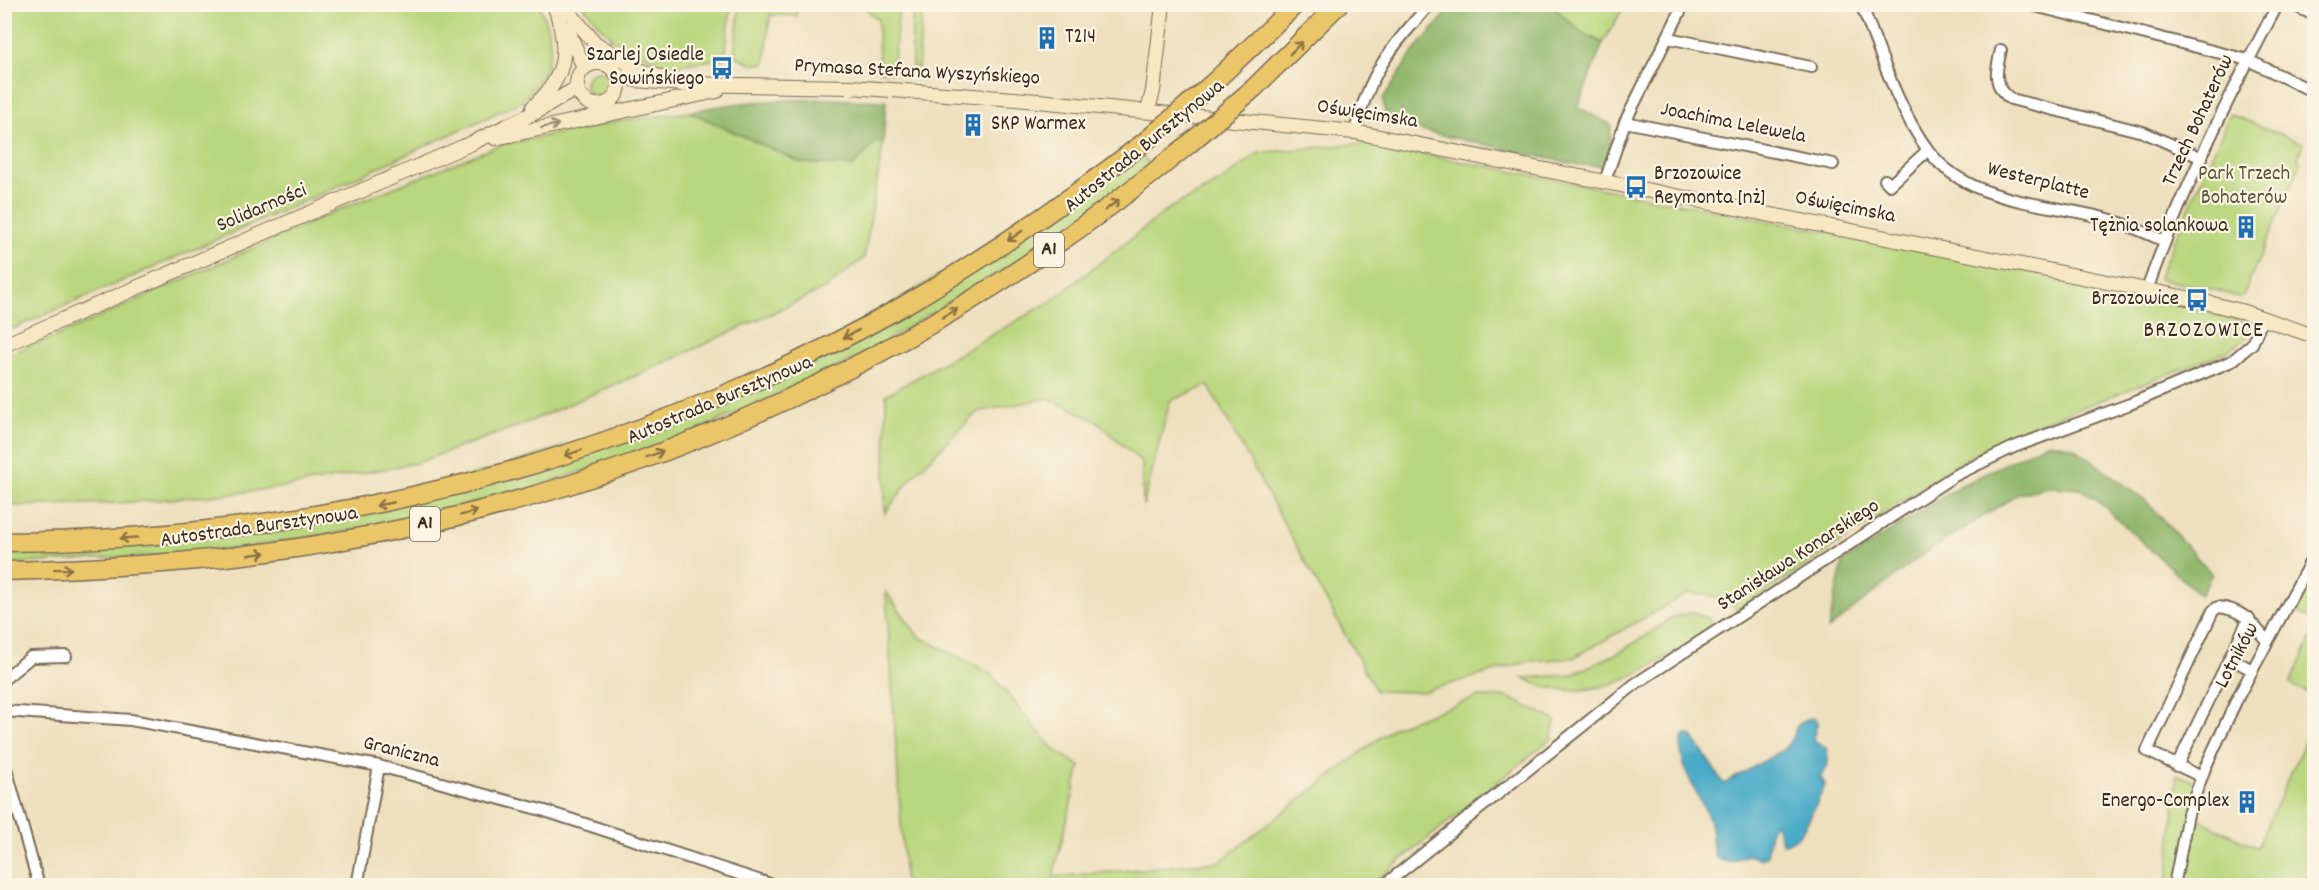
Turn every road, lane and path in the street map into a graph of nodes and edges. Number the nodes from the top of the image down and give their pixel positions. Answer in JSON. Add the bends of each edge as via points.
{"nodes":[{"id":1,"x":558,"y":4,"type":"edge"},
{"id":2,"x":1163,"y":4,"type":"edge"},
{"id":3,"x":1296,"y":4,"type":"edge"},
{"id":4,"x":1338,"y":4,"type":"edge"},
{"id":5,"x":1430,"y":4,"type":"edge"},
{"id":6,"x":1684,"y":4,"type":"edge"},
{"id":7,"x":1861,"y":4,"type":"edge"},
{"id":8,"x":2027,"y":4,"type":"edge"},
{"id":9,"x":2278,"y":4,"type":"edge"},
{"id":10,"x":2291,"y":4,"type":"edge"},
{"id":11,"x":2314,"y":15,"type":"edge"},
{"id":12,"x":1668,"y":38,"type":"junction"},
{"id":13,"x":2001,"y":50,"type":"dead end"},
{"id":14,"x":2248,"y":60,"type":"junction"},
{"id":15,"x":590,"y":65,"type":"junction"},
{"id":16,"x":1810,"y":67,"type":"dead end"},
{"id":17,"x":618,"y":75,"type":"junction"},
{"id":18,"x":682,"y":84,"type":"junction"},
{"id":19,"x":750,"y":85,"type":"junction"},
{"id":20,"x":618,"y":92,"type":"junction"},
{"id":21,"x":580,"y":93,"type":"junction"},
{"id":22,"x":2314,"y":93,"type":"edge"},
{"id":23,"x":1148,"y":110,"type":"junction"},
{"id":24,"x":1625,"y":122,"type":"junction"},
{"id":25,"x":496,"y":131,"type":"junction"},
{"id":26,"x":1355,"y":132,"type":"junction"},
{"id":27,"x":472,"y":142,"type":"junction"},
{"id":28,"x":1928,"y":150,"type":"junction"},
{"id":29,"x":2202,"y":158,"type":"junction"},
{"id":30,"x":1833,"y":164,"type":"dead end"},
{"id":31,"x":1885,"y":180,"type":"dead end"},
{"id":32,"x":1605,"y":181,"type":"junction"},
{"id":33,"x":2164,"y":241,"type":"junction"},
{"id":34,"x":2146,"y":290,"type":"junction"},
{"id":35,"x":2263,"y":318,"type":"junction"},
{"id":36,"x":2313,"y":331,"type":"edge"},
{"id":37,"x":4,"y":345,"type":"edge"},
{"id":38,"x":4,"y":542,"type":"edge"},
{"id":39,"x":2314,"y":555,"type":"edge"},
{"id":40,"x":4,"y":571,"type":"edge"},
{"id":41,"x":2249,"y":618,"type":"junction"},
{"id":42,"x":2267,"y":641,"type":"junction"},
{"id":43,"x":66,"y":656,"type":"dead end"},
{"id":44,"x":2230,"y":658,"type":"junction"},
{"id":45,"x":2252,"y":670,"type":"junction"},
{"id":46,"x":4,"y":679,"type":"edge"},
{"id":47,"x":4,"y":711,"type":"edge"},
{"id":48,"x":4,"y":761,"type":"edge"},
{"id":49,"x":379,"y":766,"type":"junction"},
{"id":50,"x":2177,"y":766,"type":"junction"},
{"id":51,"x":2202,"y":777,"type":"junction"},
{"id":52,"x":39,"y":885,"type":"edge"},
{"id":53,"x":357,"y":885,"type":"edge"},
{"id":54,"x":776,"y":885,"type":"edge"},
{"id":55,"x":1383,"y":885,"type":"edge"},
{"id":56,"x":2174,"y":885,"type":"edge"}],
"edges":[{"from":1,"to":15,"type":"street"},
{"from":1,"to":18,"type":"street","via":[[595,43],[639,70]]},
{"from":1,"to":25,"type":"street","via":[[565,43],[556,79],[544,97]]},
{"from":2,"to":23,"type":"street"},
{"from":3,"to":38,"type":"highway","name":"Autostrada Bursztynowa","number":"A1","one_way":true,"bridge":true,"via":[[1147,140],[1006,243],[896,310],[693,408],[603,443],[398,501],[220,530],[114,539]]},
{"from":40,"to":4,"type":"highway","name":"Autostrada Bursztynowa","number":"A1","one_way":true,"bridge":true,"via":[[226,558],[341,541],[445,519],[562,487],[671,449],[823,382],[900,343],[1074,234],[1254,88]]},
{"from":5,"to":26,"type":"street","via":[[1379,66],[1362,100]]},
{"from":6,"to":12,"type":"street"},
{"from":7,"to":28,"type":"street","name":"Westerplatte","via":[[1906,113]]},
{"from":8,"to":14,"type":"street"},
{"from":9,"to":14,"type":"street","name":"Trzech Bohaterów"},
{"from":10,"to":11,"type":"street"},
{"from":12,"to":16,"type":"street"},
{"from":12,"to":24,"type":"street"},
{"from":13,"to":29,"type":"street","via":[[1996,83],[2011,99],[2143,132]]},
{"from":14,"to":22,"type":"street"},
{"from":14,"to":29,"type":"street","name":"Trzech Bohaterów"},
{"from":15,"to":17,"type":"street","via":[[609,65]]},
{"from":15,"to":21,"type":"street","via":[[578,75]]},
{"from":17,"to":18,"type":"street","name":"Prymasa Stefana Wyszyńskiego"},
{"from":17,"to":20,"type":"street"},
{"from":18,"to":19,"type":"street","name":"Prymasa Stefana Wyszyńskiego"},
{"from":18,"to":20,"type":"street","name":"Prymasa Stefana Wyszyńskiego"},
{"from":19,"to":23,"type":"street","name":"Prymasa Stefana Wyszyńskiego","via":[[850,87]]},
{"from":27,"to":19,"type":"street","one_way":true},
{"from":20,"to":21,"type":"street","via":[[602,105],[595,105]]},
{"from":21,"to":25,"type":"street","name":"Solidarności"},
{"from":23,"to":26,"type":"street","name":"Oświęcimska"},
{"from":24,"to":30,"type":"street","name":"Joachima Lelewela"},
{"from":24,"to":32,"type":"street"},
{"from":25,"to":27,"type":"street","name":"Solidarności"},
{"from":26,"to":32,"type":"street","name":"Oświęcimska"},
{"from":27,"to":37,"type":"street","name":"Solidarności"},
{"from":28,"to":31,"type":"street","via":[[1890,185]]},
{"from":28,"to":33,"type":"street","name":"Westerplatte","via":[[1973,187],[2104,218]]},
{"from":29,"to":33,"type":"street","name":"Trzech Bohaterów"},
{"from":32,"to":34,"type":"street","name":"Oświęcimska"},
{"from":33,"to":34,"type":"street","name":"Trzech Bohaterów"},
{"from":34,"to":35,"type":"street","name":"Oświęcimska"},
{"from":35,"to":36,"type":"street","name":"Oświęcimska"},
{"from":35,"to":55,"type":"street","name":"Stanisława Konarskiego","via":[[2252,344],[2232,361],[2014,447],[1954,476],[1635,684]]},
{"from":39,"to":42,"type":"street","name":"Lotników"},
{"from":41,"to":42,"type":"street"},
{"from":41,"to":44,"type":"street"},
{"from":41,"to":50,"type":"street","via":[[2234,609],[2218,607],[2213,611],[2147,751]]},
{"from":42,"to":45,"type":"street","name":"Lotników"},
{"from":43,"to":46,"type":"street","via":[[31,657]]},
{"from":44,"to":45,"type":"street"},
{"from":44,"to":50,"type":"street"},
{"from":45,"to":51,"type":"street","name":"Lotników"},
{"from":47,"to":49,"type":"street","name":"Graniczna","via":[[131,720]]},
{"from":48,"to":52,"type":"street"},
{"from":49,"to":53,"type":"street"},
{"from":49,"to":54,"type":"street","name":"Graniczna","via":[[545,811]]},
{"from":50,"to":51,"type":"street"},
{"from":51,"to":56,"type":"street","name":"Lotników","via":[[2188,814]]}]}
